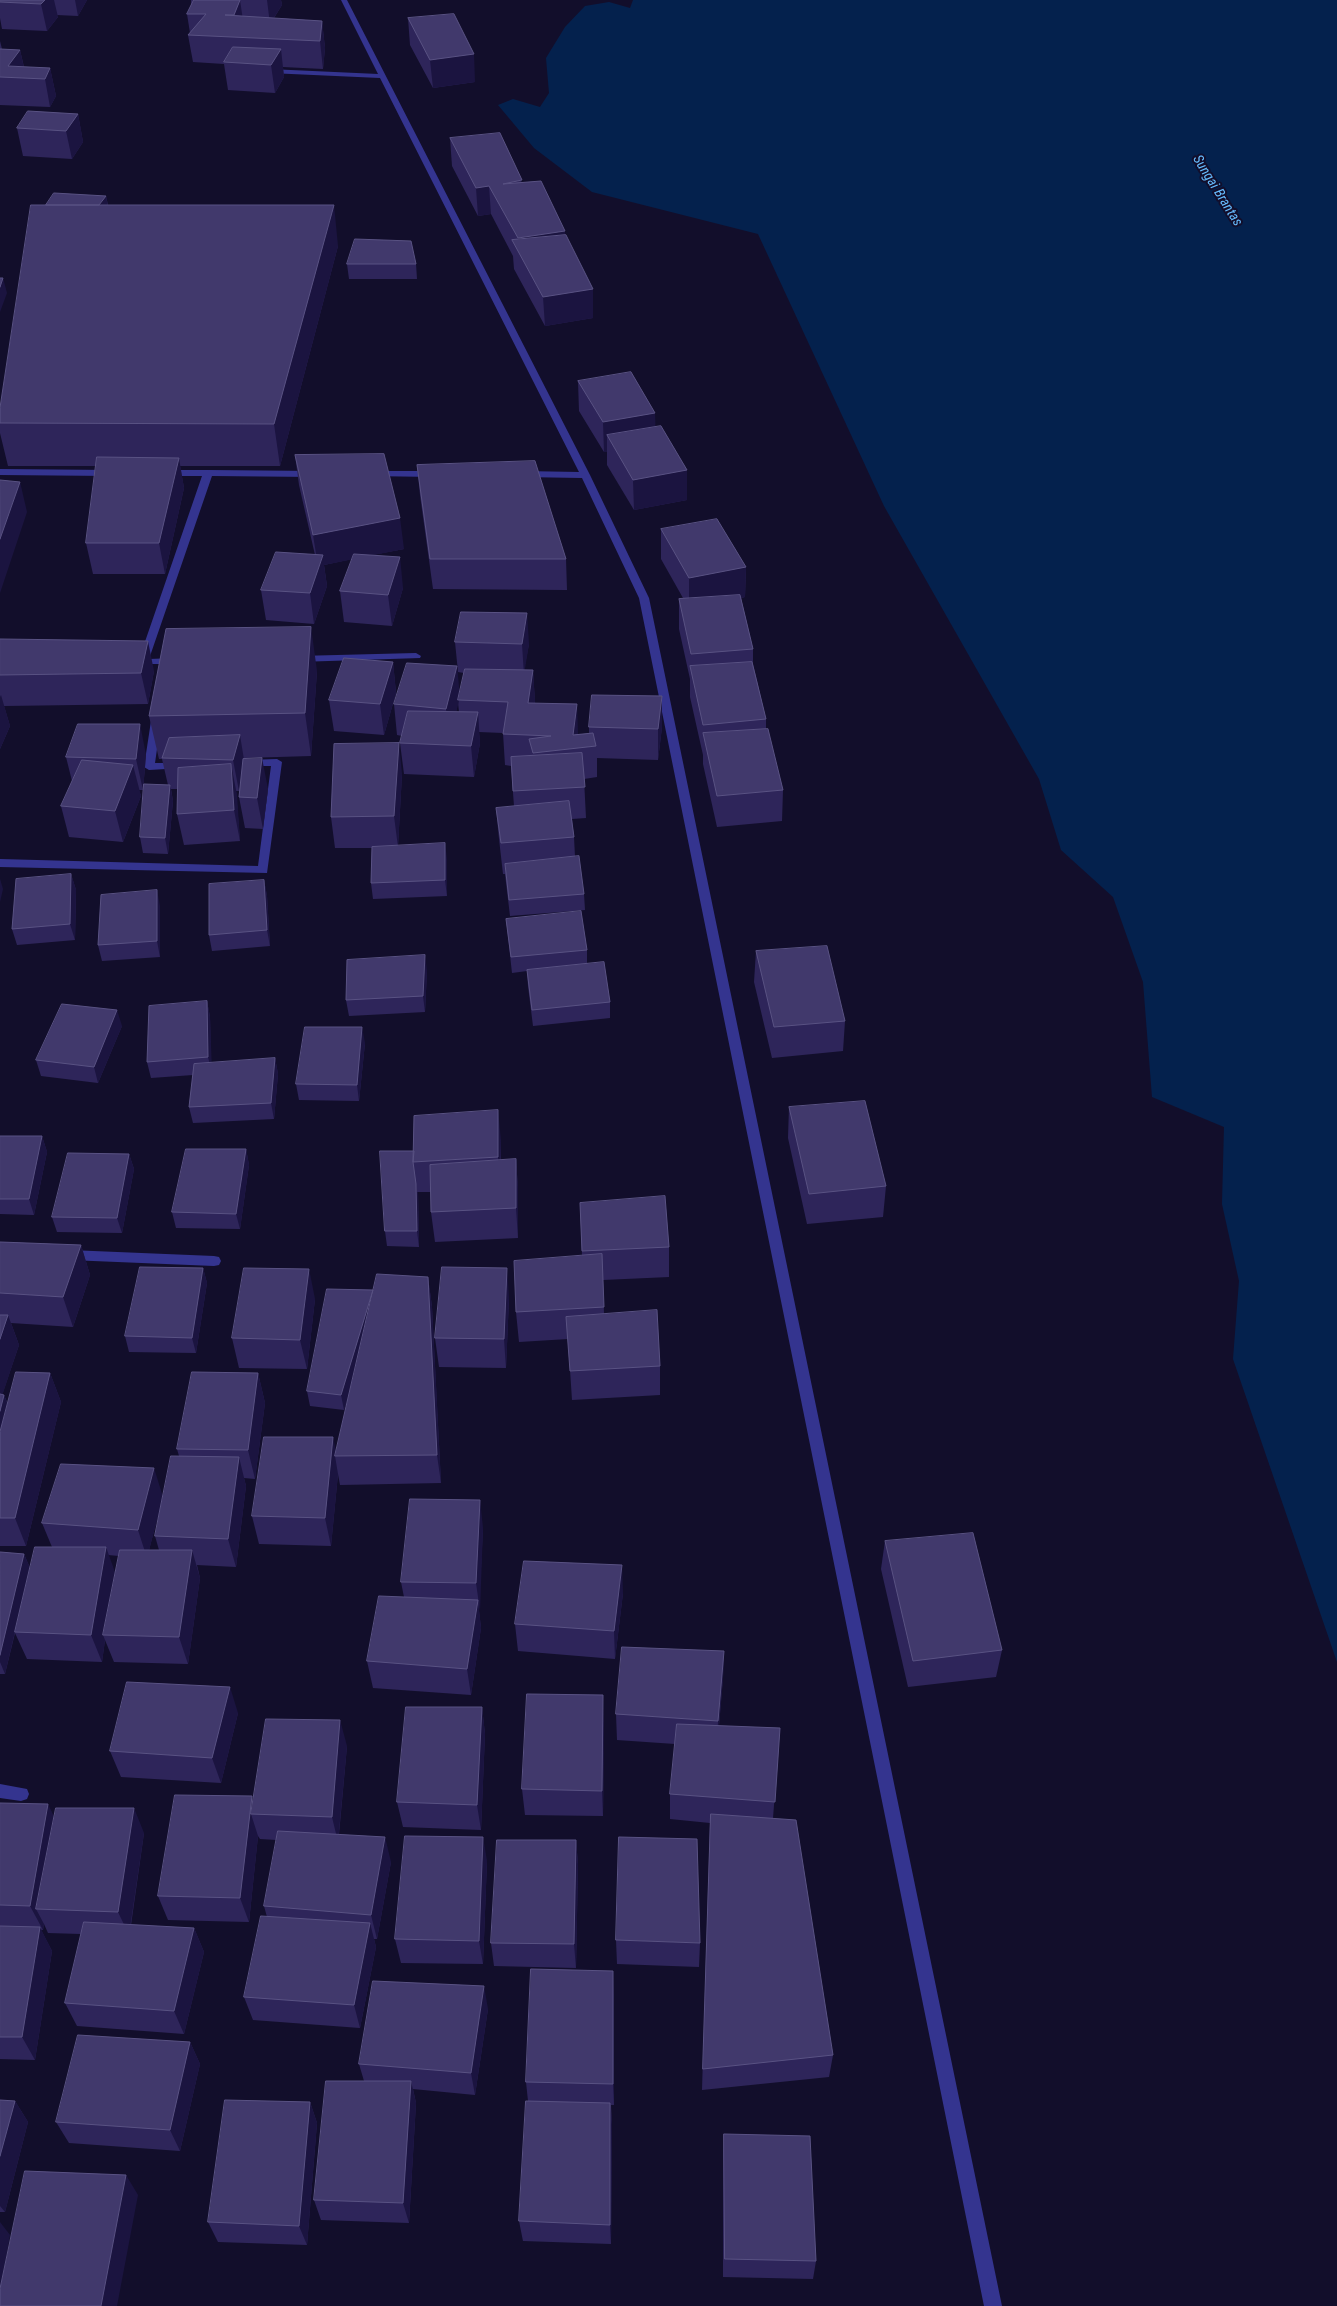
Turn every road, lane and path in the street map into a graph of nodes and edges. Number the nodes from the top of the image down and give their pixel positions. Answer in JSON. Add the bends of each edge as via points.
{"nodes":[{"id":1,"x":344,"y":0,"type":"edge"},
{"id":2,"x":265,"y":71,"type":"edge"},
{"id":3,"x":381,"y":76,"type":"junction"},
{"id":4,"x":0,"y":472,"type":"edge"},
{"id":5,"x":122,"y":473,"type":"edge"},
{"id":6,"x":150,"y":473,"type":"edge"},
{"id":7,"x":208,"y":473,"type":"junction"},
{"id":8,"x":327,"y":474,"type":"edge"},
{"id":9,"x":367,"y":474,"type":"edge"},
{"id":10,"x":446,"y":474,"type":"edge"},
{"id":11,"x":515,"y":474,"type":"edge"},
{"id":12,"x":585,"y":474,"type":"junction"},
{"id":13,"x":416,"y":656,"type":"dead end"},
{"id":14,"x":291,"y":659,"type":"edge"},
{"id":15,"x":185,"y":661,"type":"edge"},
{"id":16,"x":158,"y":709,"type":"edge"},
{"id":17,"x":238,"y":764,"type":"edge"},
{"id":18,"x":188,"y":766,"type":"edge"},
{"id":19,"x":0,"y":863,"type":"edge"},
{"id":20,"x":58,"y":1254,"type":"edge"},
{"id":21,"x":214,"y":1261,"type":"dead end"},
{"id":22,"x":0,"y":1791,"type":"edge"},
{"id":23,"x":21,"y":1794,"type":"dead end"},
{"id":24,"x":993,"y":2306,"type":"edge"}],
"edges":[{"from":1,"to":3,"type":"street"},
{"from":2,"to":3,"type":"street"},
{"from":3,"to":12,"type":"street"},
{"from":4,"to":5,"type":"street"},
{"from":6,"to":7,"type":"street"},
{"from":7,"to":8,"type":"street"},
{"from":7,"to":15,"type":"street","via":[[143,662],[164,666]]},
{"from":9,"to":10,"type":"street"},
{"from":11,"to":12,"type":"street"},
{"from":12,"to":24,"type":"street","via":[[644,598]]},
{"from":13,"to":14,"type":"street"},
{"from":16,"to":18,"type":"street","via":[[149,767]]},
{"from":17,"to":19,"type":"street","via":[[277,762],[263,870]]},
{"from":20,"to":21,"type":"street"},
{"from":22,"to":23,"type":"street"}]}
